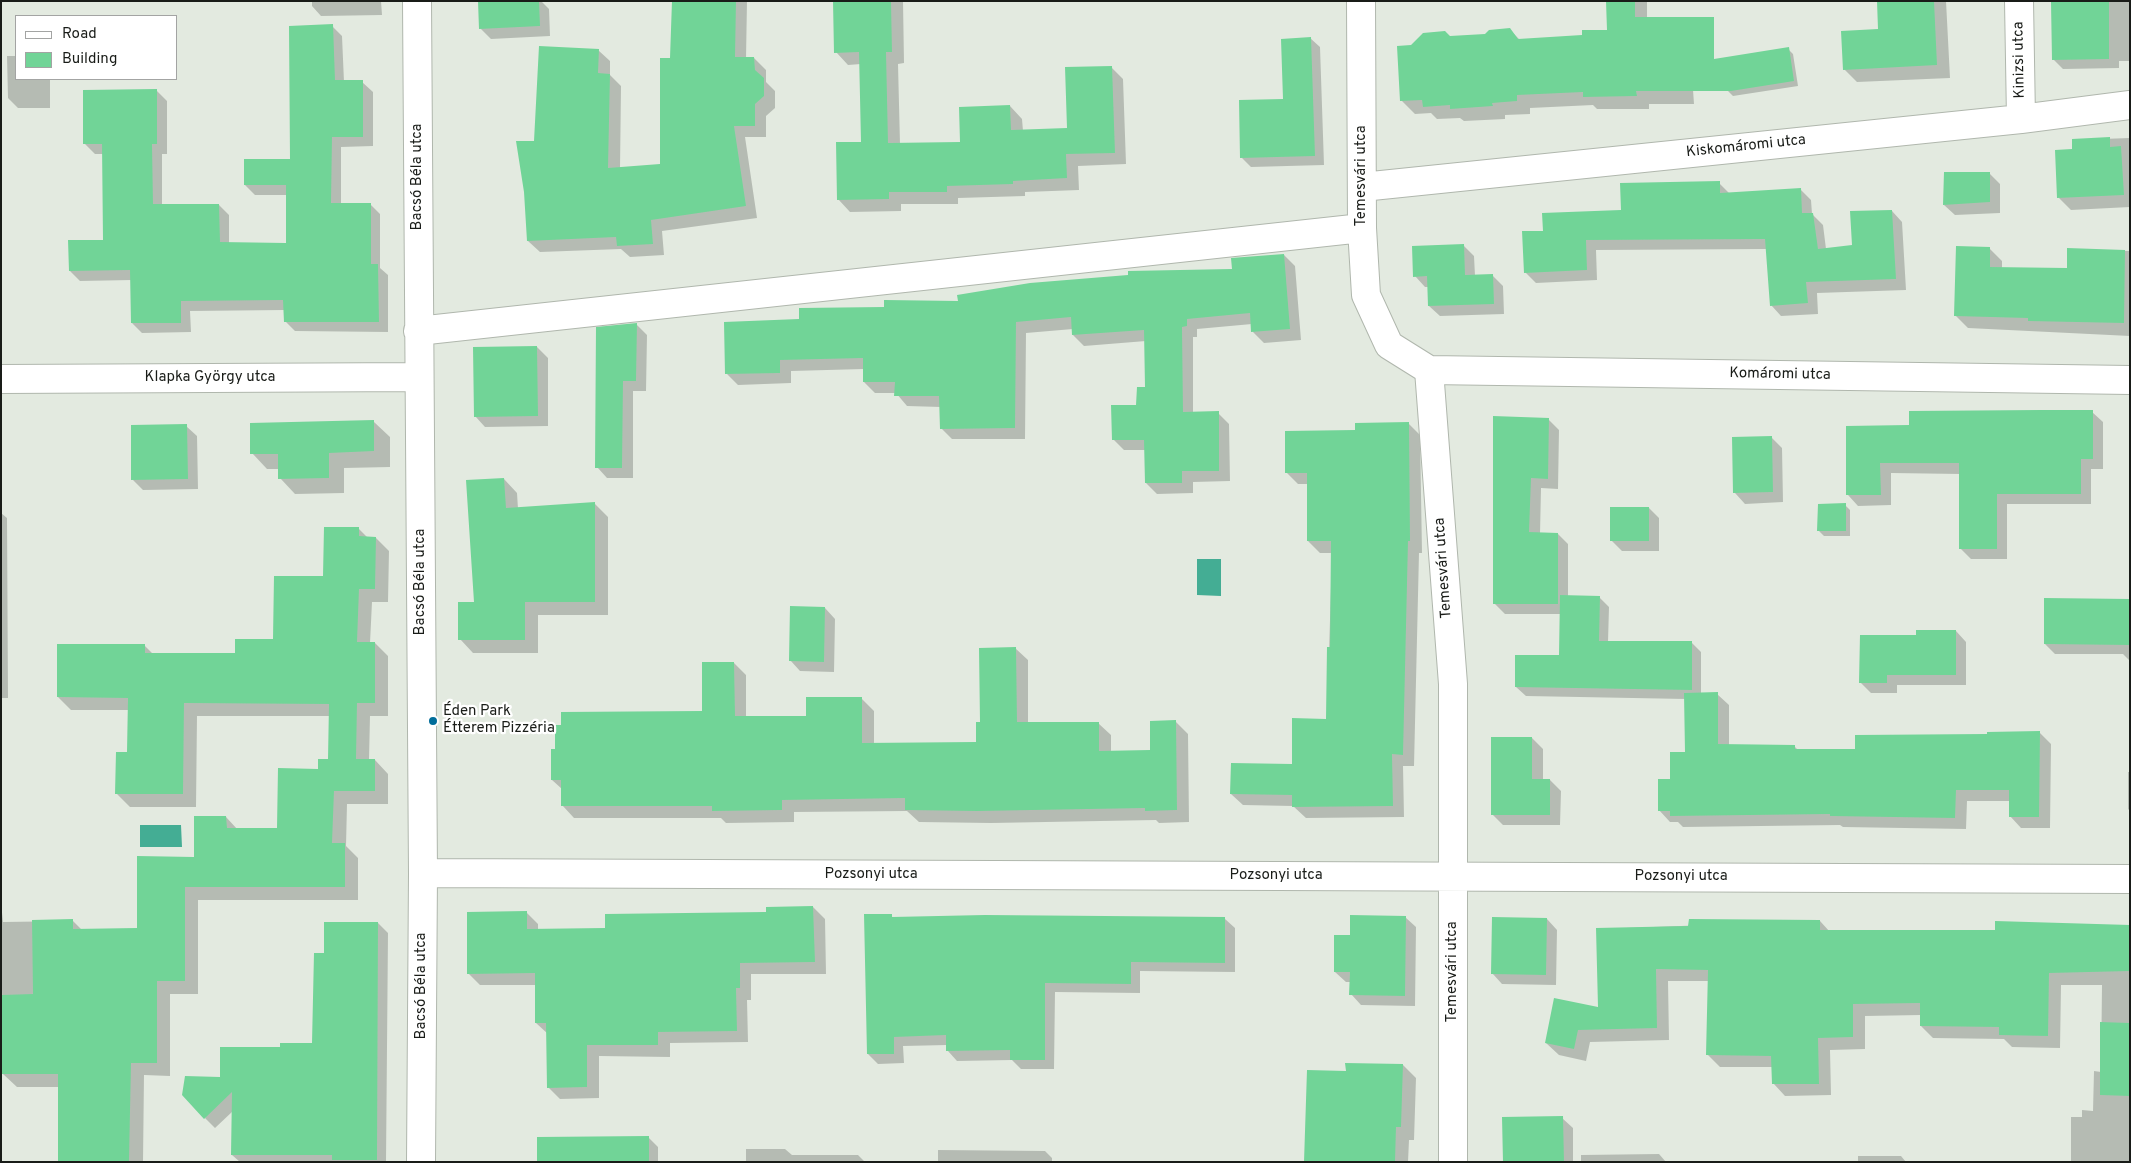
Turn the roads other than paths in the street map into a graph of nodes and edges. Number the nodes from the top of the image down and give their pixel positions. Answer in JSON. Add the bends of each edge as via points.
{"nodes":[{"id":1,"x":417,"y":1,"type":"edge"},
{"id":2,"x":1361,"y":1,"type":"edge"},
{"id":3,"x":2019,"y":1,"type":"edge"},
{"id":4,"x":2130,"y":105,"type":"edge"},
{"id":5,"x":2021,"y":119,"type":"junction"},
{"id":6,"x":1362,"y":187,"type":"junction"},
{"id":7,"x":1362,"y":228,"type":"junction"},
{"id":8,"x":418,"y":331,"type":"junction"},
{"id":9,"x":1429,"y":370,"type":"junction"},
{"id":10,"x":419,"y":377,"type":"junction"},
{"id":11,"x":1,"y":380,"type":"edge"},
{"id":12,"x":2130,"y":380,"type":"edge"},
{"id":13,"x":423,"y":873,"type":"junction"},
{"id":14,"x":1453,"y":877,"type":"junction"},
{"id":15,"x":2130,"y":879,"type":"edge"},
{"id":16,"x":422,"y":1162,"type":"edge"},
{"id":17,"x":1453,"y":1162,"type":"edge"}],
"edges":[{"from":1,"to":8,"type":"street","name":"Bacsó Béla utca"},
{"from":2,"to":6,"type":"street","name":"Temesvári utca"},
{"from":3,"to":5,"type":"street","name":"Kinizsi utca"},
{"from":4,"to":5,"type":"street","name":"Kiskomáromi utca"},
{"from":5,"to":6,"type":"street","name":"Kiskomáromi utca"},
{"from":6,"to":7,"type":"street","name":"Temesvári utca"},
{"from":7,"to":8,"type":"street"},
{"from":7,"to":9,"type":"street","name":"Temesvári utca","via":[[1366,295],[1388,345]]},
{"from":8,"to":10,"type":"street","name":"Bacsó Béla utca"},
{"from":9,"to":12,"type":"street","name":"Komáromi utca"},
{"from":9,"to":14,"type":"street","name":"Temesvári utca","via":[[1453,684]]},
{"from":10,"to":11,"type":"street","name":"Klapka György utca"},
{"from":10,"to":13,"type":"street","name":"Bacsó Béla utca"},
{"from":13,"to":14,"type":"street","name":"Pozsonyi utca"},
{"from":13,"to":16,"type":"street","name":"Bacsó Béla utca"},
{"from":14,"to":15,"type":"street","name":"Pozsonyi utca"},
{"from":14,"to":17,"type":"street","name":"Temesvári utca"}]}
